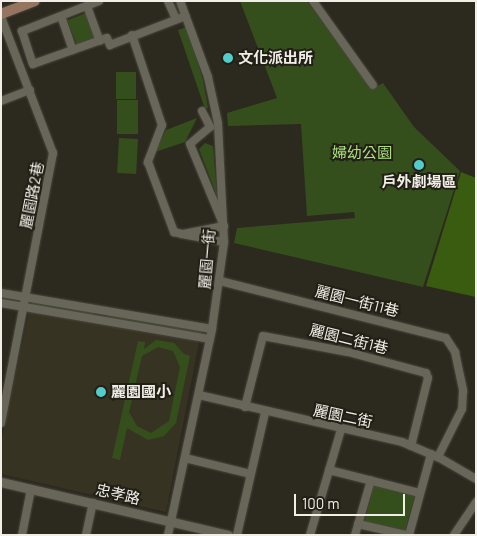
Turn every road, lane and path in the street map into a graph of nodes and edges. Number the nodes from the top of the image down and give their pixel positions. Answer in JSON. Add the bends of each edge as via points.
{"nodes":[{"id":1,"x":35,"y":1,"type":"edge"},
{"id":2,"x":99,"y":1,"type":"edge"},
{"id":3,"x":168,"y":1,"type":"edge"},
{"id":4,"x":180,"y":1,"type":"edge"},
{"id":5,"x":313,"y":1,"type":"edge"},
{"id":6,"x":87,"y":6,"type":"junction"},
{"id":7,"x":1,"y":16,"type":"edge"},
{"id":8,"x":61,"y":16,"type":"junction"},
{"id":9,"x":186,"y":16,"type":"junction"},
{"id":10,"x":176,"y":20,"type":"junction"},
{"id":11,"x":132,"y":35,"type":"junction"},
{"id":12,"x":100,"y":41,"type":"junction"},
{"id":13,"x":73,"y":50,"type":"junction"},
{"id":14,"x":373,"y":85,"type":"dead end"},
{"id":15,"x":30,"y":90,"type":"junction"},
{"id":16,"x":1,"y":101,"type":"edge"},
{"id":17,"x":202,"y":111,"type":"dead end"},
{"id":18,"x":224,"y":226,"type":"junction"},
{"id":19,"x":182,"y":234,"type":"junction"},
{"id":20,"x":224,"y":242,"type":"junction"},
{"id":21,"x":220,"y":281,"type":"junction"},
{"id":22,"x":1,"y":293,"type":"edge"},
{"id":23,"x":26,"y":297,"type":"junction"},
{"id":24,"x":1,"y":303,"type":"edge"},
{"id":25,"x":24,"y":307,"type":"junction"},
{"id":26,"x":212,"y":329,"type":"junction"},
{"id":27,"x":209,"y":339,"type":"junction"},
{"id":28,"x":199,"y":395,"type":"junction"},
{"id":29,"x":245,"y":407,"type":"junction"},
{"id":30,"x":265,"y":413,"type":"junction"},
{"id":31,"x":1,"y":423,"type":"edge"},
{"id":32,"x":341,"y":430,"type":"junction"},
{"id":33,"x":411,"y":446,"type":"junction"},
{"id":34,"x":434,"y":455,"type":"junction"},
{"id":35,"x":185,"y":458,"type":"junction"},
{"id":36,"x":329,"y":470,"type":"junction"},
{"id":37,"x":250,"y":474,"type":"junction"},
{"id":38,"x":476,"y":479,"type":"edge"},
{"id":39,"x":370,"y":480,"type":"junction"},
{"id":40,"x":1,"y":482,"type":"edge"},
{"id":41,"x":31,"y":489,"type":"junction"},
{"id":42,"x":420,"y":493,"type":"junction"},
{"id":43,"x":93,"y":502,"type":"junction"},
{"id":44,"x":476,"y":502,"type":"edge"},
{"id":45,"x":170,"y":520,"type":"junction"},
{"id":46,"x":358,"y":524,"type":"junction"},
{"id":47,"x":22,"y":535,"type":"edge"},
{"id":48,"x":86,"y":535,"type":"edge"},
{"id":49,"x":168,"y":535,"type":"edge"},
{"id":50,"x":228,"y":535,"type":"edge"},
{"id":51,"x":237,"y":535,"type":"edge"},
{"id":52,"x":310,"y":535,"type":"edge"},
{"id":53,"x":355,"y":535,"type":"edge"},
{"id":54,"x":408,"y":535,"type":"edge"},
{"id":55,"x":454,"y":535,"type":"edge"}],
"edges":[{"from":1,"to":7,"type":"main road"},
{"from":2,"to":6,"type":"street"},
{"from":3,"to":10,"type":"street"},
{"from":4,"to":9,"type":"street","name":"麗園一街"},
{"from":5,"to":14,"type":"street"},
{"from":6,"to":8,"type":"street"},
{"from":6,"to":12,"type":"street"},
{"from":7,"to":15,"type":"street","name":"麗園路2巷"},
{"from":8,"to":13,"type":"street"},
{"from":8,"to":13,"type":"street","via":[[22,31],[33,64]]},
{"from":9,"to":10,"type":"street"},
{"from":9,"to":18,"type":"street","name":"麗園一街","via":[[208,77],[218,123]]},
{"from":10,"to":11,"type":"street"},
{"from":11,"to":12,"type":"street","via":[[110,45],[107,38]]},
{"from":11,"to":19,"type":"street","via":[[162,125],[148,162],[174,232]]},
{"from":12,"to":13,"type":"street"},
{"from":15,"to":16,"type":"street"},
{"from":15,"to":23,"type":"street","name":"麗園路2巷","via":[[53,153]]},
{"from":17,"to":18,"type":"street","via":[[210,126],[190,144]]},
{"from":18,"to":19,"type":"street"},
{"from":18,"to":20,"type":"street","name":"麗園一街"},
{"from":19,"to":20,"type":"street"},
{"from":20,"to":21,"type":"street","name":"麗園一街"},
{"from":21,"to":26,"type":"street","name":"麗園一街"},
{"from":21,"to":34,"type":"street","name":"麗園一街11巷","via":[[446,338],[455,352],[463,377],[462,409]]},
{"from":22,"to":23,"type":"street"},
{"from":23,"to":25,"type":"street","name":"麗園路2巷"},
{"from":23,"to":26,"type":"street"},
{"from":24,"to":25,"type":"street"},
{"from":25,"to":27,"type":"street"},
{"from":25,"to":31,"type":"street","name":"麗園路2巷"},
{"from":26,"to":27,"type":"street","name":"麗園一街"},
{"from":27,"to":28,"type":"street","name":"麗園一街"},
{"from":28,"to":29,"type":"street","name":"麗園二街"},
{"from":28,"to":35,"type":"street","name":"麗園一街"},
{"from":29,"to":30,"type":"street","name":"麗園二街"},
{"from":29,"to":33,"type":"street","name":"麗園二街1巷","via":[[263,336],[348,352],[426,373],[428,378]]},
{"from":30,"to":32,"type":"street","name":"麗園二街"},
{"from":30,"to":37,"type":"street"},
{"from":32,"to":33,"type":"street","name":"麗園二街"},
{"from":32,"to":36,"type":"street"},
{"from":33,"to":34,"type":"street","name":"麗園二街"},
{"from":34,"to":38,"type":"street","name":"麗園二街"},
{"from":34,"to":42,"type":"street"},
{"from":35,"to":37,"type":"street"},
{"from":35,"to":45,"type":"street","name":"麗園一街"},
{"from":36,"to":39,"type":"street"},
{"from":36,"to":52,"type":"street"},
{"from":37,"to":51,"type":"street"},
{"from":39,"to":42,"type":"street"},
{"from":39,"to":46,"type":"street"},
{"from":40,"to":41,"type":"street","name":"忠孝路"},
{"from":41,"to":43,"type":"street","name":"忠孝路"},
{"from":41,"to":47,"type":"street"},
{"from":42,"to":54,"type":"street"},
{"from":43,"to":45,"type":"street","name":"忠孝路"},
{"from":43,"to":48,"type":"street"},
{"from":44,"to":55,"type":"street"},
{"from":45,"to":49,"type":"street","name":"麗園一街"},
{"from":45,"to":50,"type":"street","name":"忠孝路"},
{"from":46,"to":53,"type":"street"},
{"from":46,"to":54,"type":"street"}]}
